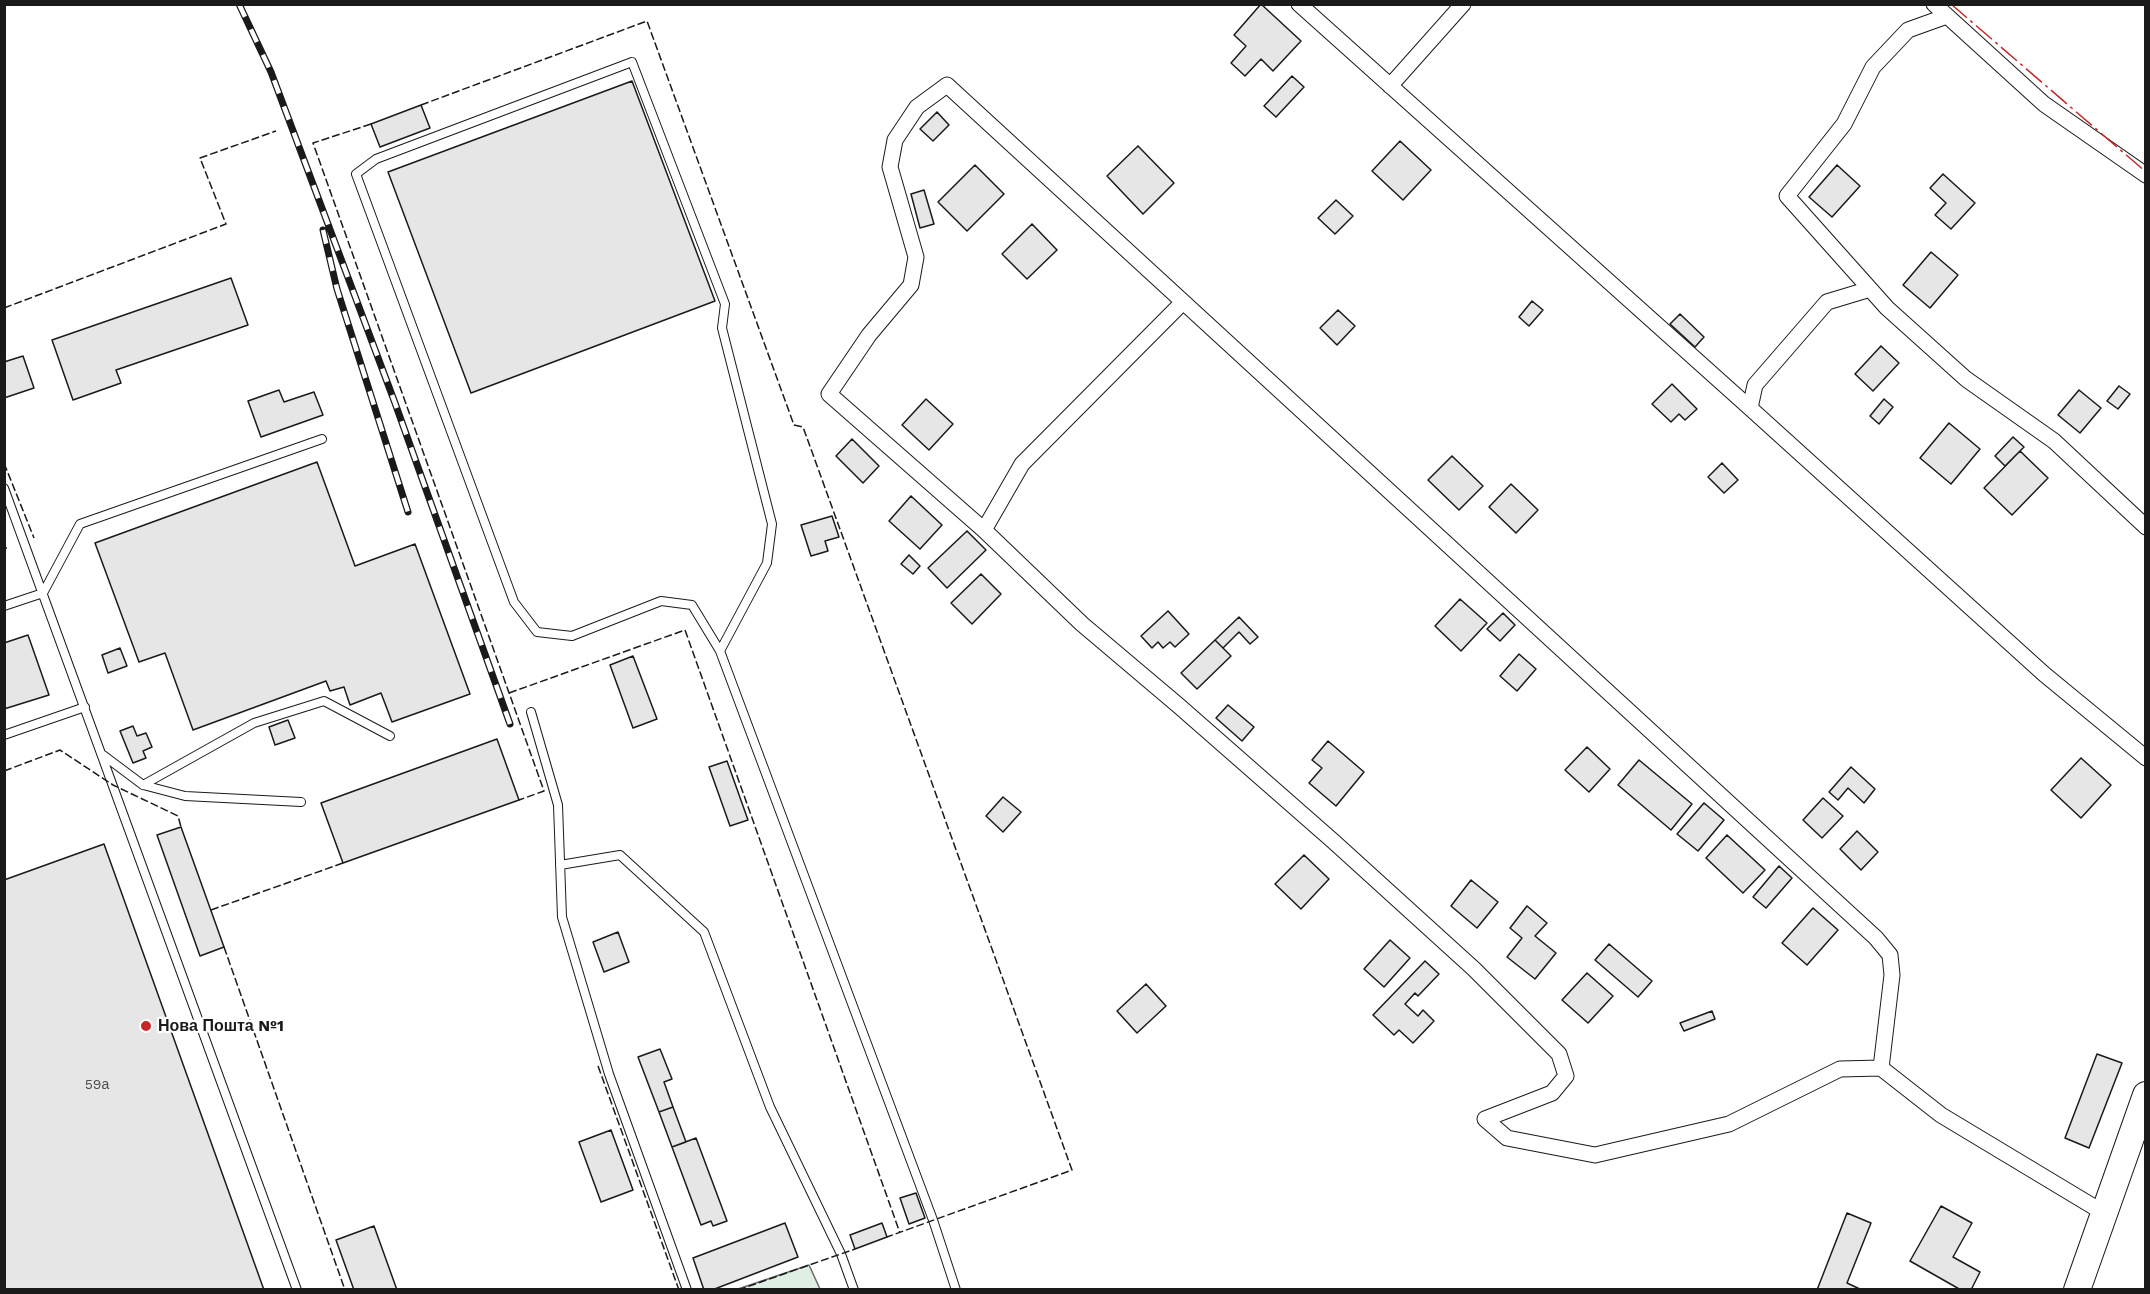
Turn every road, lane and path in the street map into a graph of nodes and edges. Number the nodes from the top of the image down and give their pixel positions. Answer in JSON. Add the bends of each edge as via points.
{"nodes":[{"id":1,"x":1299,"y":4,"type":"edge"},
{"id":2,"x":1463,"y":4,"type":"edge"},
{"id":3,"x":1934,"y":4,"type":"edge"},
{"id":4,"x":1947,"y":16,"type":"junction"},
{"id":5,"x":1390,"y":86,"type":"junction"},
{"id":6,"x":2145,"y":175,"type":"edge"},
{"id":7,"x":1870,"y":289,"type":"junction"},
{"id":8,"x":1183,"y":302,"type":"junction"},
{"id":9,"x":1750,"y":408,"type":"junction"},
{"id":10,"x":322,"y":439,"type":"dead end"},
{"id":11,"x":4,"y":488,"type":"edge"},
{"id":12,"x":2145,"y":527,"type":"edge"},
{"id":13,"x":984,"y":530,"type":"junction"},
{"id":14,"x":43,"y":593,"type":"junction"},
{"id":15,"x":4,"y":606,"type":"edge"},
{"id":16,"x":720,"y":651,"type":"junction"},
{"id":17,"x":85,"y":707,"type":"junction"},
{"id":18,"x":531,"y":712,"type":"dead end"},
{"id":19,"x":4,"y":735,"type":"edge"},
{"id":20,"x":390,"y":736,"type":"dead end"},
{"id":21,"x":102,"y":754,"type":"junction"},
{"id":22,"x":2145,"y":758,"type":"edge"},
{"id":23,"x":144,"y":785,"type":"junction"},
{"id":24,"x":301,"y":802,"type":"dead end"},
{"id":25,"x":560,"y":865,"type":"junction"},
{"id":26,"x":1881,"y":1068,"type":"junction"},
{"id":27,"x":2144,"y":1107,"type":"edge"},
{"id":28,"x":2104,"y":1213,"type":"junction"},
{"id":29,"x":297,"y":1290,"type":"edge"},
{"id":30,"x":687,"y":1290,"type":"edge"},
{"id":31,"x":854,"y":1290,"type":"edge"},
{"id":32,"x":956,"y":1290,"type":"edge"},
{"id":33,"x":2077,"y":1290,"type":"edge"}],
"edges":[{"from":1,"to":5,"type":"street"},
{"from":2,"to":5,"type":"street"},
{"from":3,"to":4,"type":"street"},
{"from":4,"to":6,"type":"street","via":[[2044,104]]},
{"from":4,"to":7,"type":"street","via":[[1908,30],[1873,67],[1844,124],[1787,196]]},
{"from":5,"to":9,"type":"street"},
{"from":7,"to":9,"type":"street","via":[[1827,302],[1755,386]]},
{"from":7,"to":12,"type":"street","via":[[1966,380],[2054,441]]},
{"from":8,"to":13,"type":"street","via":[[1022,464]]},
{"from":8,"to":13,"type":"street","via":[[947,85],[917,107],[895,140],[890,167],[916,257],[911,285],[869,335],[829,394]]},
{"from":8,"to":26,"type":"street","via":[[1876,938],[1890,955],[1892,975]]},
{"from":9,"to":22,"type":"street","via":[[2043,675]]},
{"from":10,"to":14,"type":"lane","via":[[80,524]]},
{"from":11,"to":14,"type":"lane"},
{"from":13,"to":26,"type":"street","via":[[1082,624],[1465,961],[1559,1054],[1566,1076],[1552,1094],[1485,1119],[1507,1138],[1595,1155],[1729,1124],[1840,1069]]},
{"from":14,"to":15,"type":"lane"},
{"from":14,"to":17,"type":"lane"},
{"from":16,"to":16,"type":"lane","via":[[767,563],[772,524],[722,328],[725,304],[632,62],[376,159],[356,174],[514,602],[537,632],[572,636],[661,601],[692,605]]},
{"from":16,"to":32,"type":"lane"},
{"from":17,"to":19,"type":"lane"},
{"from":17,"to":21,"type":"lane"},
{"from":18,"to":25,"type":"lane","via":[[558,805]]},
{"from":20,"to":23,"type":"lane","via":[[324,701],[254,723]]},
{"from":21,"to":23,"type":"lane"},
{"from":21,"to":29,"type":"lane"},
{"from":23,"to":24,"type":"lane","via":[[185,796]]},
{"from":25,"to":30,"type":"lane","via":[[565,928],[609,1074]]},
{"from":25,"to":31,"type":"lane","via":[[621,855],[704,932],[770,1107],[841,1254]]},
{"from":26,"to":28,"type":"street","via":[[1941,1115]]},
{"from":27,"to":28,"type":"main road"},
{"from":28,"to":33,"type":"main road"}]}
